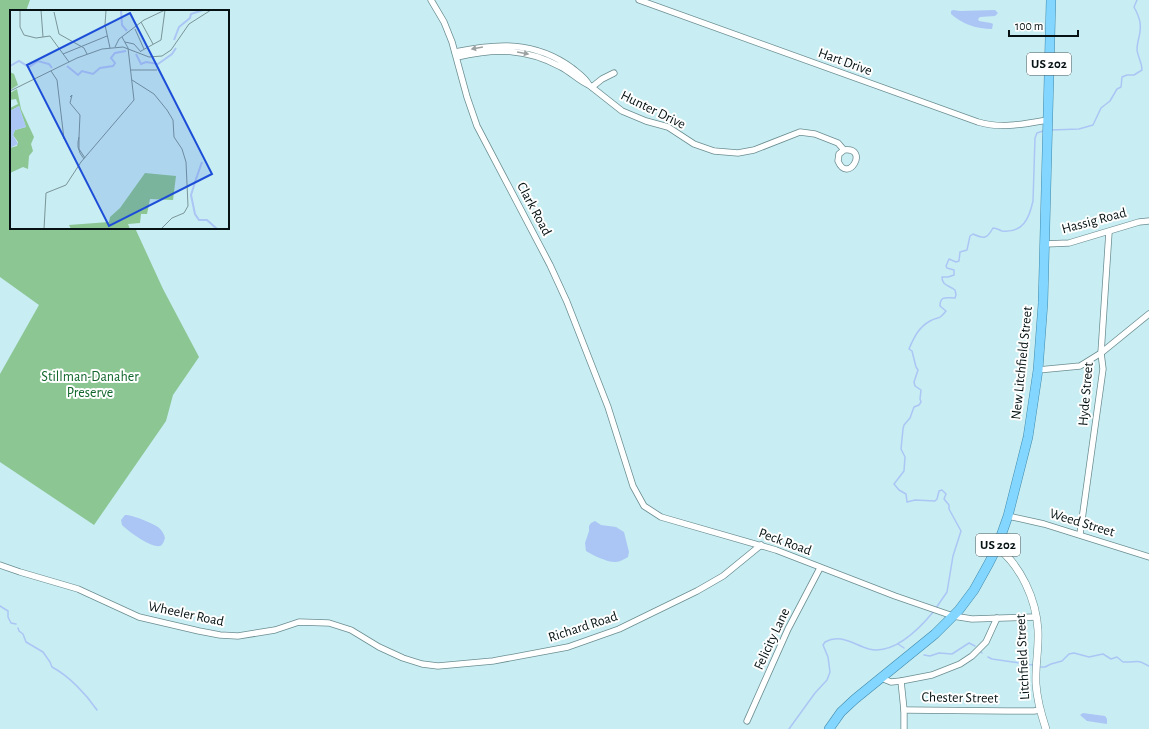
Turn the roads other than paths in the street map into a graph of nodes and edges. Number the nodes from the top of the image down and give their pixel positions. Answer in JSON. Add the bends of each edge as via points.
{"nodes":[{"id":1,"x":431,"y":0,"type":"edge"},
{"id":2,"x":639,"y":0,"type":"edge"},
{"id":3,"x":1051,"y":0,"type":"edge"},
{"id":4,"x":456,"y":55,"type":"junction"},
{"id":5,"x":614,"y":73,"type":"dead end"},
{"id":6,"x":591,"y":86,"type":"junction"},
{"id":7,"x":1047,"y":127,"type":"junction"},
{"id":8,"x":844,"y":150,"type":"dead end"},
{"id":9,"x":1149,"y":221,"type":"edge"},
{"id":10,"x":1109,"y":232,"type":"junction"},
{"id":11,"x":1045,"y":244,"type":"junction"},
{"id":12,"x":1149,"y":314,"type":"edge"},
{"id":13,"x":1101,"y":353,"type":"junction"},
{"id":14,"x":1038,"y":370,"type":"junction"},
{"id":15,"x":616,"y":430,"type":"joint"},
{"id":16,"x":1008,"y":516,"type":"junction"},
{"id":17,"x":1080,"y":534,"type":"junction"},
{"id":18,"x":761,"y":545,"type":"junction"},
{"id":19,"x":997,"y":547,"type":"junction"},
{"id":20,"x":1149,"y":557,"type":"edge"},
{"id":21,"x":0,"y":565,"type":"edge"},
{"id":22,"x":820,"y":568,"type":"junction"},
{"id":23,"x":953,"y":616,"type":"junction"},
{"id":24,"x":1036,"y":617,"type":"junction"},
{"id":25,"x":997,"y":618,"type":"junction"},
{"id":26,"x":392,"y":654,"type":"joint"},
{"id":27,"x":881,"y":678,"type":"junction"},
{"id":28,"x":901,"y":681,"type":"junction"},
{"id":29,"x":904,"y":710,"type":"junction"},
{"id":30,"x":1040,"y":710,"type":"junction"},
{"id":31,"x":747,"y":721,"type":"dead end"},
{"id":32,"x":829,"y":729,"type":"edge"},
{"id":33,"x":904,"y":729,"type":"edge"},
{"id":34,"x":1046,"y":729,"type":"edge"}],
"edges":[{"from":1,"to":4,"type":"street","name":"Clark Road","via":[[446,26]]},
{"from":2,"to":7,"type":"street","name":"Hart Drive","via":[[978,122],[992,126]]},
{"from":3,"to":7,"type":"highway","name":"New Litchfield Street","number":"US 202"},
{"from":4,"to":6,"type":"street","name":"Hunter Drive","via":[[486,46],[508,48],[549,60]]},
{"from":4,"to":15,"type":"street","name":"Clark Road","via":[[477,126],[556,278],[585,346]]},
{"from":5,"to":6,"type":"street"},
{"from":6,"to":8,"type":"street","name":"Hunter Drive","via":[[622,111],[646,122],[668,127],[694,144],[714,151],[738,153],[754,150],[800,132],[815,134],[838,143]]},
{"from":7,"to":11,"type":"highway","name":"New Litchfield Street","number":"US 202"},
{"from":9,"to":10,"type":"street","name":"Hassig Road"},
{"from":10,"to":11,"type":"street","name":"Hassig Road","via":[[1069,243]]},
{"from":10,"to":13,"type":"street","name":"Hyde Street"},
{"from":11,"to":14,"type":"highway","name":"New Litchfield Street","number":"US 202"},
{"from":12,"to":13,"type":"street"},
{"from":13,"to":14,"type":"street","via":[[1080,366]]},
{"from":13,"to":17,"type":"street","name":"Hyde Street","via":[[1103,369]]},
{"from":14,"to":16,"type":"highway","name":"New Litchfield Street","number":"US 202","via":[[1026,445]]},
{"from":15,"to":18,"type":"street","name":"Peck Road","via":[[633,486],[644,506],[660,517]]},
{"from":16,"to":17,"type":"street","name":"Weed Street"},
{"from":16,"to":19,"type":"highway","name":"New Litchfield Street","number":"US 202"},
{"from":17,"to":20,"type":"street","name":"Weed Street"},
{"from":18,"to":22,"type":"street","name":"Peck Road"},
{"from":18,"to":26,"type":"street","name":"Richard Road","via":[[723,576],[697,591],[618,629],[568,647],[493,661],[446,666],[422,664]]},
{"from":19,"to":23,"type":"highway","name":"New Litchfield Street","number":"US 202","via":[[980,580]]},
{"from":19,"to":24,"type":"street","name":"Litchfield Street","via":[[1024,580]]},
{"from":21,"to":26,"type":"street","name":"Wheeler Road","via":[[78,589],[136,615],[199,631],[238,636],[275,630],[299,622],[322,622],[351,630]]},
{"from":22,"to":23,"type":"street","name":"Peck Road"},
{"from":22,"to":31,"type":"street","name":"Felicity Lane","via":[[788,629]]},
{"from":23,"to":25,"type":"street","name":"Peck Road","via":[[972,619]]},
{"from":23,"to":27,"type":"highway","name":"New Litchfield Street","number":"US 202"},
{"from":24,"to":25,"type":"street","name":"Peck Road"},
{"from":24,"to":30,"type":"street","name":"Litchfield Street","via":[[1036,684]]},
{"from":25,"to":28,"type":"street","via":[[986,642],[960,664],[932,675]]},
{"from":27,"to":28,"type":"street","via":[[891,682]]},
{"from":27,"to":32,"type":"highway","name":"New Litchfield Street","number":"US 202","via":[[841,712]]},
{"from":28,"to":29,"type":"street"},
{"from":29,"to":30,"type":"street","name":"Chester Street"},
{"from":29,"to":33,"type":"street"},
{"from":30,"to":34,"type":"street","name":"Litchfield Street"}]}
